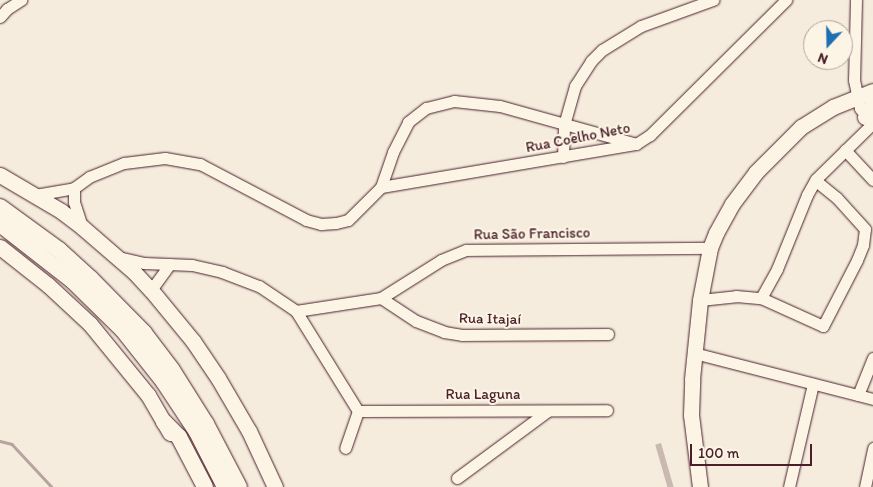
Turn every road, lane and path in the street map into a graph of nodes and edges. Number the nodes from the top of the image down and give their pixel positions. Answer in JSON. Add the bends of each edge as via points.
{"nodes":[{"id":1,"x":21,"y":0,"type":"edge"},
{"id":2,"x":713,"y":0,"type":"edge"},
{"id":3,"x":786,"y":0,"type":"edge"},
{"id":4,"x":856,"y":0,"type":"edge"},
{"id":5,"x":0,"y":17,"type":"edge"},
{"id":6,"x":873,"y":91,"type":"edge"},
{"id":7,"x":856,"y":97,"type":"junction"},
{"id":8,"x":873,"y":103,"type":"edge"},
{"id":9,"x":870,"y":122,"type":"edge"},
{"id":10,"x":564,"y":125,"type":"junction"},
{"id":11,"x":636,"y":144,"type":"junction"},
{"id":12,"x":845,"y":150,"type":"junction"},
{"id":13,"x":563,"y":157,"type":"junction"},
{"id":14,"x":0,"y":174,"type":"edge"},
{"id":15,"x":816,"y":180,"type":"junction"},
{"id":16,"x":873,"y":180,"type":"edge"},
{"id":17,"x":380,"y":187,"type":"junction"},
{"id":18,"x":74,"y":188,"type":"junction"},
{"id":19,"x":35,"y":195,"type":"junction"},
{"id":20,"x":0,"y":207,"type":"edge"},
{"id":21,"x":0,"y":224,"type":"edge"},
{"id":22,"x":82,"y":227,"type":"junction"},
{"id":23,"x":0,"y":248,"type":"edge"},
{"id":24,"x":710,"y":248,"type":"junction"},
{"id":25,"x":118,"y":257,"type":"junction"},
{"id":26,"x":170,"y":264,"type":"junction"},
{"id":27,"x":151,"y":290,"type":"junction"},
{"id":28,"x":382,"y":298,"type":"junction"},
{"id":29,"x":762,"y":298,"type":"junction"},
{"id":30,"x":700,"y":300,"type":"junction"},
{"id":31,"x":296,"y":311,"type":"junction"},
{"id":32,"x":608,"y":334,"type":"dead end"},
{"id":33,"x":694,"y":353,"type":"junction"},
{"id":34,"x":873,"y":358,"type":"edge"},
{"id":35,"x":813,"y":384,"type":"junction"},
{"id":36,"x":858,"y":395,"type":"junction"},
{"id":37,"x":873,"y":399,"type":"edge"},
{"id":38,"x":523,"y":410,"type":"junction"},
{"id":39,"x":607,"y":410,"type":"dead end"},
{"id":40,"x":358,"y":411,"type":"junction"},
{"id":41,"x":548,"y":411,"type":"junction"},
{"id":42,"x":164,"y":422,"type":"junction"},
{"id":43,"x":526,"y":426,"type":"junction"},
{"id":44,"x":345,"y":448,"type":"dead end"},
{"id":45,"x":873,"y":448,"type":"edge"},
{"id":46,"x":457,"y":478,"type":"dead end"},
{"id":47,"x":199,"y":487,"type":"edge"},
{"id":48,"x":205,"y":487,"type":"edge"},
{"id":49,"x":225,"y":487,"type":"edge"},
{"id":50,"x":239,"y":487,"type":"edge"},
{"id":51,"x":275,"y":487,"type":"edge"},
{"id":52,"x":700,"y":487,"type":"edge"},
{"id":53,"x":789,"y":487,"type":"edge"},
{"id":54,"x":865,"y":487,"type":"edge"}],
"edges":[{"from":1,"to":5,"type":"street","via":[[7,8]]},
{"from":2,"to":10,"type":"street","via":[[641,26],[602,50],[575,86]]},
{"from":3,"to":11,"type":"street","name":"Rua Coelho Neto","via":[[650,135]]},
{"from":4,"to":7,"type":"street"},
{"from":6,"to":7,"type":"main road"},
{"from":7,"to":9,"type":"street"},
{"from":7,"to":24,"type":"main road","via":[[824,112],[801,128],[756,172],[724,218]]},
{"from":8,"to":9,"type":"main road"},
{"from":9,"to":12,"type":"street"},
{"from":10,"to":11,"type":"street"},
{"from":10,"to":13,"type":"street"},
{"from":10,"to":17,"type":"street","via":[[500,106],[454,101],[435,104],[408,122]]},
{"from":11,"to":13,"type":"street","name":"Rua Coelho Neto"},
{"from":12,"to":15,"type":"street"},
{"from":12,"to":16,"type":"street"},
{"from":13,"to":17,"type":"street","name":"Rua Coelho Neto"},
{"from":14,"to":19,"type":"main road"},
{"from":15,"to":29,"type":"street"},
{"from":15,"to":29,"type":"street","via":[[865,229],[857,260],[823,326]]},
{"from":17,"to":18,"type":"street","via":[[348,220],[321,224],[281,209],[217,172],[184,160],[165,158],[124,163],[89,177]]},
{"from":18,"to":19,"type":"street"},
{"from":18,"to":22,"type":"street","via":[[74,202]]},
{"from":19,"to":22,"type":"main road"},
{"from":20,"to":50,"type":"highway","via":[[59,250],[144,333],[206,424]]},
{"from":21,"to":49,"type":"highway","via":[[73,281],[123,330],[164,382],[197,432]]},
{"from":22,"to":25,"type":"main road"},
{"from":23,"to":42,"type":"main road","via":[[48,285],[90,324],[148,395]]},
{"from":24,"to":28,"type":"street","name":"Rua São Francisco","via":[[466,250],[441,260]]},
{"from":24,"to":30,"type":"main road"},
{"from":25,"to":26,"type":"street"},
{"from":25,"to":27,"type":"main road"},
{"from":26,"to":27,"type":"street"},
{"from":26,"to":31,"type":"street","via":[[192,265],[240,278],[274,295]]},
{"from":27,"to":51,"type":"main road","via":[[193,341],[218,378],[249,431]]},
{"from":28,"to":31,"type":"street","name":"Rua São Francisco"},
{"from":28,"to":32,"type":"street","name":"Rua Itajaí","via":[[416,321],[462,335]]},
{"from":29,"to":30,"type":"street","via":[[736,296]]},
{"from":30,"to":33,"type":"main road"},
{"from":31,"to":40,"type":"street"},
{"from":33,"to":35,"type":"street"},
{"from":33,"to":52,"type":"main road","via":[[691,415]]},
{"from":34,"to":36,"type":"street"},
{"from":35,"to":36,"type":"street"},
{"from":35,"to":53,"type":"street"},
{"from":36,"to":37,"type":"street"},
{"from":38,"to":40,"type":"street","name":"Rua Laguna"},
{"from":38,"to":41,"type":"street","name":"Rua Laguna"},
{"from":38,"to":43,"type":"street"},
{"from":39,"to":41,"type":"street","name":"Rua Laguna"},
{"from":40,"to":44,"type":"street"},
{"from":41,"to":43,"type":"street"},
{"from":42,"to":47,"type":"main road"},
{"from":42,"to":48,"type":"highway","via":[[179,437]]},
{"from":43,"to":46,"type":"street"},
{"from":45,"to":54,"type":"street"}]}
